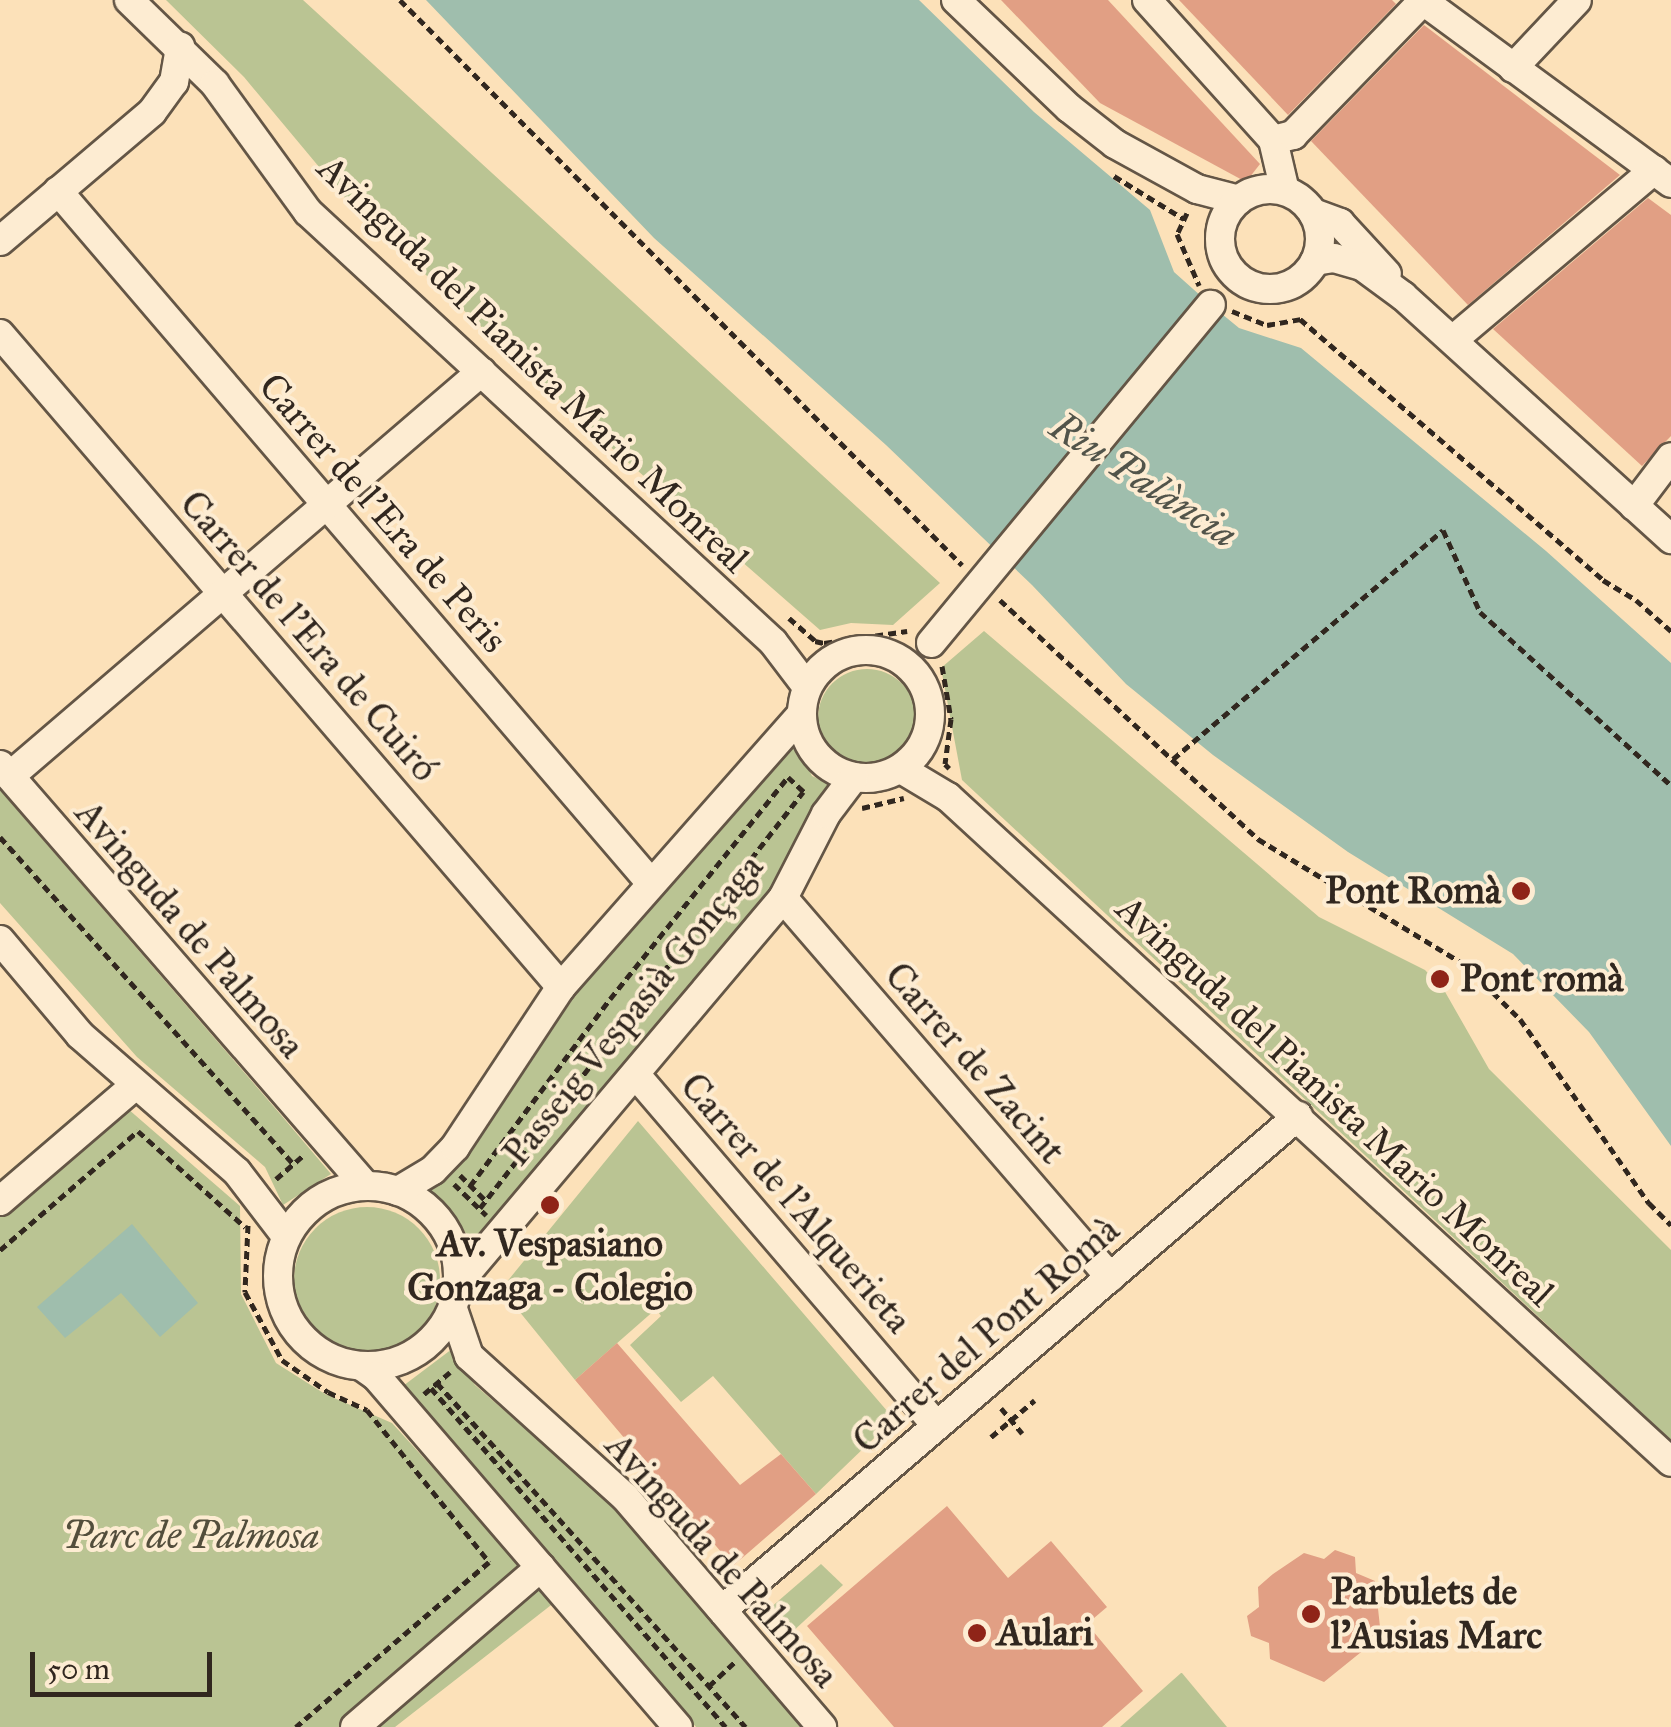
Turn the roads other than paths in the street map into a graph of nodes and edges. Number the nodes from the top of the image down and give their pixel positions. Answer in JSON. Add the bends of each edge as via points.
{"nodes":[{"id":1,"x":129,"y":0,"type":"edge"},
{"id":2,"x":956,"y":0,"type":"edge"},
{"id":3,"x":1147,"y":0,"type":"edge"},
{"id":4,"x":1423,"y":0,"type":"edge"},
{"id":5,"x":1577,"y":0,"type":"edge"},
{"id":6,"x":180,"y":46,"type":"junction"},
{"id":7,"x":1513,"y":68,"type":"junction"},
{"id":8,"x":1272,"y":140,"type":"junction"},
{"id":9,"x":1662,"y":176,"type":"edge"},
{"id":10,"x":58,"y":191,"type":"junction"},
{"id":11,"x":1285,"y":191,"type":"junction"},
{"id":12,"x":1232,"y":210,"type":"junction"},
{"id":13,"x":1313,"y":213,"type":"junction"},
{"id":14,"x":0,"y":241,"type":"edge"},
{"id":15,"x":1225,"y":260,"type":"junction"},
{"id":16,"x":1315,"y":260,"type":"junction"},
{"id":17,"x":1256,"y":286,"type":"junction"},
{"id":18,"x":1403,"y":296,"type":"junction"},
{"id":19,"x":1211,"y":305,"type":"junction"},
{"id":20,"x":0,"y":334,"type":"edge"},
{"id":21,"x":1454,"y":339,"type":"junction"},
{"id":22,"x":481,"y":372,"type":"junction"},
{"id":23,"x":1671,"y":458,"type":"edge"},
{"id":24,"x":326,"y":505,"type":"junction"},
{"id":25,"x":1634,"y":506,"type":"junction"},
{"id":26,"x":1671,"y":539,"type":"edge"},
{"id":27,"x":223,"y":594,"type":"junction"},
{"id":28,"x":922,"y":636,"type":"junction"},
{"id":29,"x":773,"y":642,"type":"junction"},
{"id":30,"x":890,"y":654,"type":"junction"},
{"id":31,"x":836,"y":657,"type":"junction"},
{"id":32,"x":924,"y":685,"type":"junction"},
{"id":33,"x":804,"y":701,"type":"junction"},
{"id":34,"x":924,"y":743,"type":"junction"},
{"id":35,"x":5,"y":771,"type":"edge"},
{"id":36,"x":854,"y":777,"type":"junction"},
{"id":37,"x":904,"y":782,"type":"junction"},
{"id":38,"x":948,"y":797,"type":"junction"},
{"id":39,"x":651,"y":883,"type":"junction"},
{"id":40,"x":783,"y":898,"type":"junction"},
{"id":41,"x":0,"y":940,"type":"edge"},
{"id":42,"x":560,"y":987,"type":"junction"},
{"id":43,"x":636,"y":1075,"type":"junction"},
{"id":44,"x":134,"y":1086,"type":"junction"},
{"id":45,"x":1298,"y":1116,"type":"junction"},
{"id":46,"x":365,"y":1186,"type":"junction"},
{"id":47,"x":398,"y":1191,"type":"junction"},
{"id":48,"x":0,"y":1202,"type":"edge"},
{"id":49,"x":286,"y":1236,"type":"junction"},
{"id":50,"x":1110,"y":1277,"type":"junction"},
{"id":51,"x":456,"y":1296,"type":"junction"},
{"id":52,"x":363,"y":1367,"type":"junction"},
{"id":53,"x":938,"y":1426,"type":"junction"},
{"id":54,"x":1671,"y":1462,"type":"edge"},
{"id":55,"x":541,"y":1567,"type":"junction"},
{"id":56,"x":722,"y":1610,"type":"junction"},
{"id":57,"x":355,"y":1727,"type":"edge"},
{"id":58,"x":678,"y":1727,"type":"edge"},
{"id":59,"x":822,"y":1727,"type":"edge"}],
"edges":[{"from":1,"to":6,"type":"street","name":"Avinguda del Pianista Mario Monreal"},
{"from":2,"to":12,"type":"street","via":[[1069,108],[1138,159]]},
{"from":3,"to":8,"type":"street"},
{"from":4,"to":7,"type":"street"},
{"from":4,"to":8,"type":"street","via":[[1294,135]]},
{"from":5,"to":7,"type":"street"},
{"from":6,"to":10,"type":"street","via":[[174,82],[152,112]]},
{"from":6,"to":22,"type":"street","name":"Avinguda del Pianista Mario Monreal","via":[[308,212]]},
{"from":7,"to":9,"type":"street"},
{"from":8,"to":11,"type":"street"},
{"from":9,"to":21,"type":"street"},
{"from":10,"to":14,"type":"street"},
{"from":10,"to":24,"type":"street","name":"Carrer de l'Era de Peris"},
{"from":11,"to":12,"type":"street","via":[[1269,189]]},
{"from":11,"to":13,"type":"street"},
{"from":12,"to":15,"type":"street","via":[[1221,246]]},
{"from":13,"to":16,"type":"street","via":[[1320,236]]},
{"from":13,"to":18,"type":"street","via":[[1340,223]]},
{"from":15,"to":17,"type":"street"},
{"from":15,"to":19,"type":"street"},
{"from":16,"to":17,"type":"street","via":[[1289,285]]},
{"from":16,"to":18,"type":"street","via":[[1362,266]]},
{"from":17,"to":19,"type":"street"},
{"from":18,"to":21,"type":"street"},
{"from":19,"to":28,"type":"street","bridge":true},
{"from":20,"to":27,"type":"street","name":"Carrer de l'Era de Cuiró"},
{"from":21,"to":25,"type":"street"},
{"from":22,"to":24,"type":"street"},
{"from":22,"to":29,"type":"street","name":"Avinguda del Pianista Mario Monreal"},
{"from":23,"to":25,"type":"street"},
{"from":24,"to":27,"type":"street"},
{"from":24,"to":39,"type":"street","name":"Carrer de l'Era de Peris"},
{"from":25,"to":26,"type":"street"},
{"from":27,"to":35,"type":"street"},
{"from":27,"to":42,"type":"street","name":"Carrer de l'Era de Cuiró"},
{"from":28,"to":30,"type":"street"},
{"from":28,"to":32,"type":"street"},
{"from":29,"to":31,"type":"street","name":"Avinguda del Pianista Mario Monreal"},
{"from":29,"to":33,"type":"street","name":"Avinguda del Pianista Mario Monreal"},
{"from":30,"to":31,"type":"street","via":[[868,650]]},
{"from":30,"to":32,"type":"street"},
{"from":31,"to":33,"type":"street"},
{"from":32,"to":34,"type":"street","via":[[930,715]]},
{"from":33,"to":36,"type":"street","via":[[806,737],[818,757]]},
{"from":33,"to":39,"type":"street","name":"Passeig Vespasià Gonçaga"},
{"from":34,"to":37,"type":"street"},
{"from":34,"to":38,"type":"street","name":"Avinguda del Pianista Mario Monreal"},
{"from":35,"to":46,"type":"street","name":"Avinguda de Palmosa"},
{"from":36,"to":37,"type":"street"},
{"from":36,"to":40,"type":"street","name":"Passeig Vespasià Gonçaga","via":[[826,814]]},
{"from":37,"to":38,"type":"street","name":"Avinguda del Pianista Mario Monreal"},
{"from":38,"to":45,"type":"street","name":"Avinguda del Pianista Mario Monreal"},
{"from":39,"to":42,"type":"street","name":"Passeig Vespasià Gonçaga"},
{"from":40,"to":43,"type":"street","name":"Passeig Vespasià Gonçaga"},
{"from":40,"to":50,"type":"street","name":"Carrer de Zacint"},
{"from":41,"to":44,"type":"street","via":[[80,1035]]},
{"from":42,"to":47,"type":"street","name":"Passeig Vespasià Gonçaga","via":[[444,1159]]},
{"from":43,"to":51,"type":"street","name":"Passeig Vespasià Gonçaga","via":[[508,1222]]},
{"from":43,"to":53,"type":"street","name":"Carrer de l’Alquerieta"},
{"from":44,"to":48,"type":"street"},
{"from":44,"to":49,"type":"street","via":[[237,1172]]},
{"from":45,"to":50,"type":"street","name":"Carrer del Pont Romà"},
{"from":45,"to":54,"type":"street","name":"Avinguda del Pianista Mario Monreal"},
{"from":46,"to":47,"type":"street"},
{"from":46,"to":49,"type":"street","via":[[318,1200]]},
{"from":47,"to":51,"type":"street","via":[[444,1227],[456,1253]]},
{"from":49,"to":52,"type":"street","via":[[278,1294],[289,1322],[308,1345]]},
{"from":50,"to":53,"type":"street","name":"Carrer del Pont Romà"},
{"from":51,"to":52,"type":"street","via":[[438,1334],[418,1353]]},
{"from":51,"to":56,"type":"street","name":"Avinguda de Palmosa","via":[[469,1356],[625,1497]]},
{"from":52,"to":55,"type":"street"},
{"from":53,"to":56,"type":"street","name":"Carrer del Pont Romà"},
{"from":55,"to":57,"type":"street"},
{"from":55,"to":58,"type":"street"},
{"from":56,"to":59,"type":"street","name":"Avinguda de Palmosa"}]}
